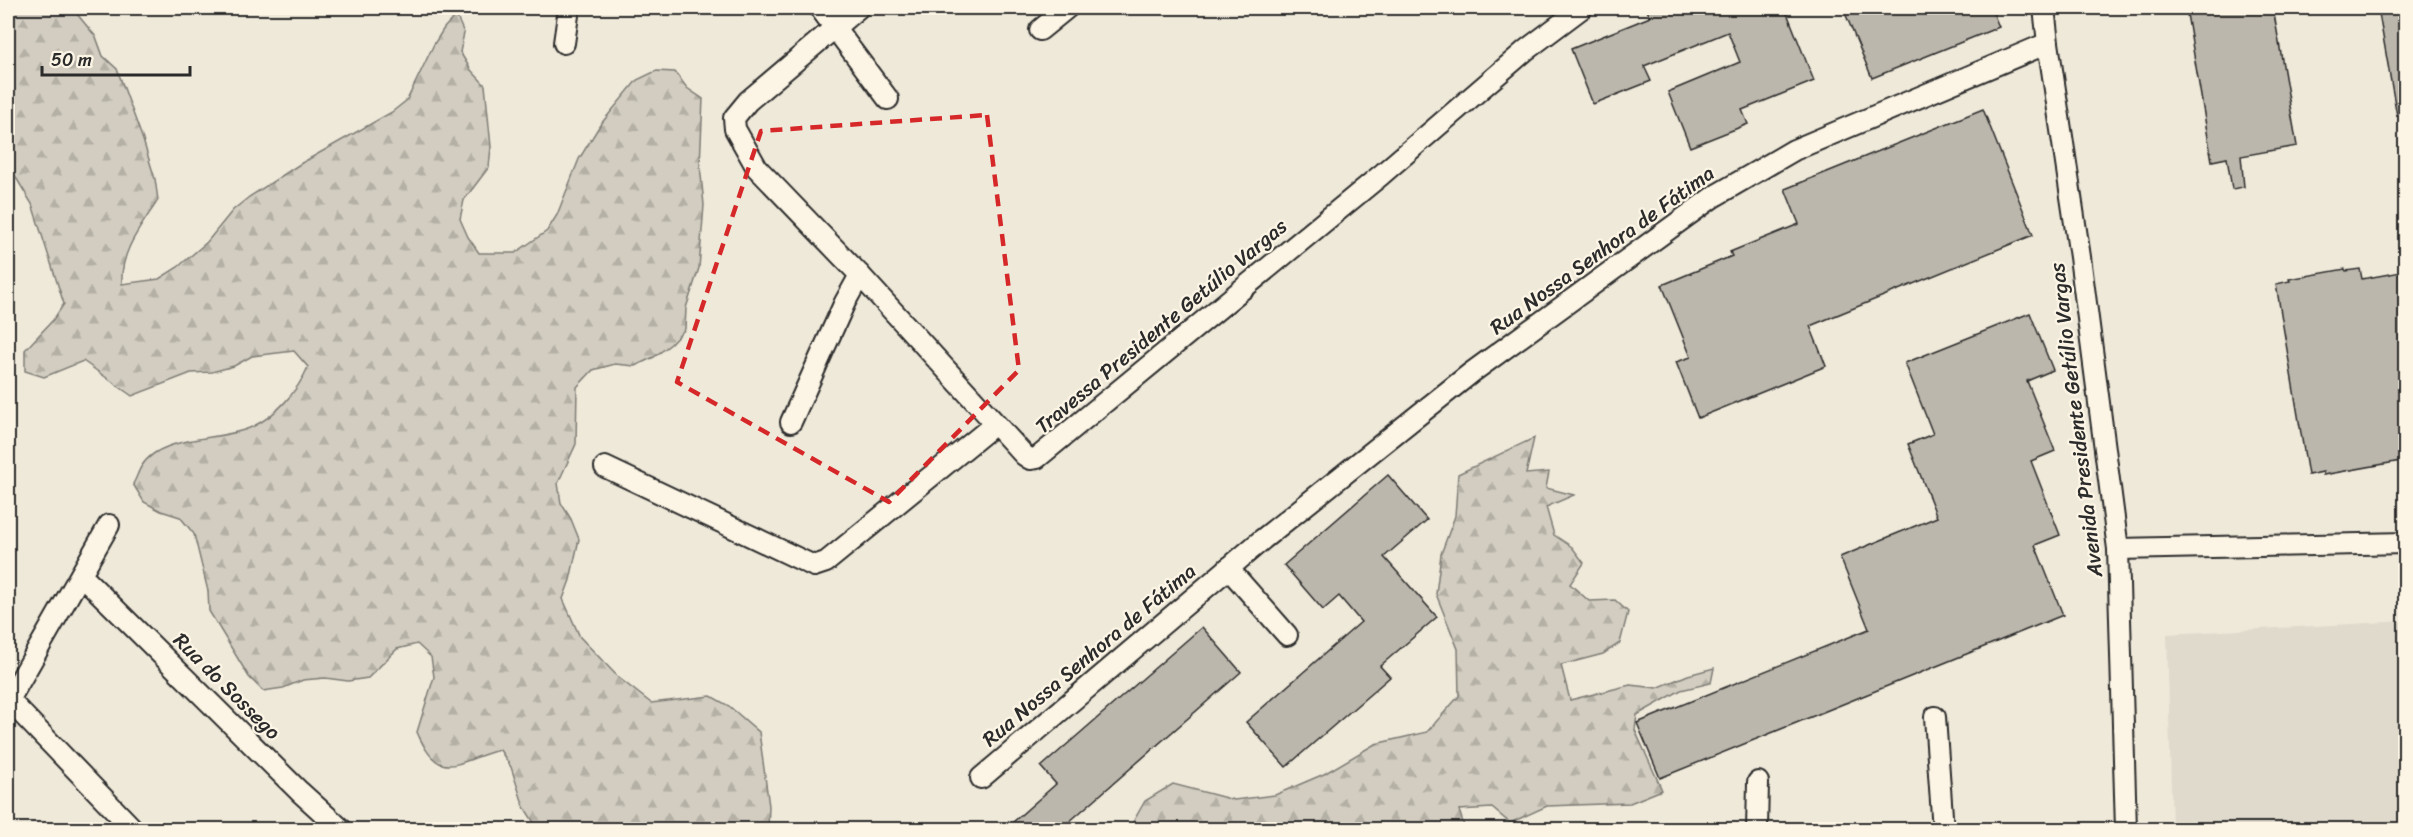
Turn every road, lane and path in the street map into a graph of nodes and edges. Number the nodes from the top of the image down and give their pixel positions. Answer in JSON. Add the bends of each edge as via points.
{"nodes":[{"id":1,"x":569,"y":8,"type":"edge"},
{"id":2,"x":820,"y":8,"type":"edge"},
{"id":3,"x":858,"y":8,"type":"edge"},
{"id":4,"x":1067,"y":8,"type":"edge"},
{"id":5,"x":1582,"y":8,"type":"edge"},
{"id":6,"x":2044,"y":8,"type":"edge"},
{"id":7,"x":834,"y":28,"type":"junction"},
{"id":8,"x":1040,"y":30,"type":"dead end"},
{"id":9,"x":564,"y":43,"type":"dead end"},
{"id":10,"x":2048,"y":44,"type":"junction"},
{"id":11,"x":888,"y":99,"type":"dead end"},
{"id":12,"x":860,"y":275,"type":"junction"},
{"id":13,"x":791,"y":422,"type":"dead end"},
{"id":14,"x":994,"y":424,"type":"junction"},
{"id":15,"x":605,"y":467,"type":"dead end"},
{"id":16,"x":109,"y":525,"type":"dead end"},
{"id":17,"x":2406,"y":543,"type":"edge"},
{"id":18,"x":2118,"y":549,"type":"junction"},
{"id":19,"x":1228,"y":568,"type":"junction"},
{"id":20,"x":81,"y":575,"type":"junction"},
{"id":21,"x":1287,"y":634,"type":"dead end"},
{"id":22,"x":8,"y":700,"type":"edge"},
{"id":23,"x":1935,"y":717,"type":"dead end"},
{"id":24,"x":981,"y":778,"type":"dead end"},
{"id":25,"x":1758,"y":782,"type":"dead end"},
{"id":26,"x":134,"y":830,"type":"edge"},
{"id":27,"x":342,"y":830,"type":"edge"},
{"id":28,"x":1757,"y":830,"type":"edge"},
{"id":29,"x":1943,"y":830,"type":"edge"},
{"id":30,"x":2126,"y":830,"type":"edge"}],
"edges":[{"from":1,"to":9,"type":"street"},
{"from":2,"to":7,"type":"street"},
{"from":3,"to":7,"type":"street","name":"Travessa Presidente Getúlio Vargas"},
{"from":4,"to":8,"type":"street"},
{"from":5,"to":14,"type":"street","name":"Travessa Presidente Getúlio Vargas","via":[[1526,50],[1043,454],[1030,459]]},
{"from":6,"to":10,"type":"street","name":"Avenida Presidente Getúlio Vargas"},
{"from":7,"to":11,"type":"street"},
{"from":7,"to":12,"type":"street","name":"Travessa Presidente Getúlio Vargas","via":[[748,101],[734,118],[735,129],[757,168]]},
{"from":10,"to":18,"type":"street","name":"Avenida Presidente Getúlio Vargas"},
{"from":10,"to":19,"type":"street","name":"Rua Nossa Senhora de Fátima","via":[[1794,150],[1713,197],[1471,373]]},
{"from":12,"to":13,"type":"street"},
{"from":12,"to":14,"type":"street","name":"Travessa Presidente Getúlio Vargas"},
{"from":14,"to":15,"type":"street","via":[[826,562],[814,566]]},
{"from":16,"to":20,"type":"street"},
{"from":17,"to":18,"type":"street"},
{"from":18,"to":30,"type":"street","name":"Avenida Presidente Getúlio Vargas"},
{"from":19,"to":21,"type":"street","name":"Rua Nossa Senhora de Fátima"},
{"from":19,"to":24,"type":"street","name":"Rua Nossa Senhora de Fátima"},
{"from":20,"to":22,"type":"street"},
{"from":20,"to":27,"type":"street","name":"Rua do Sossego"},
{"from":22,"to":26,"type":"street"},
{"from":23,"to":29,"type":"street"},
{"from":25,"to":28,"type":"street"}]}
